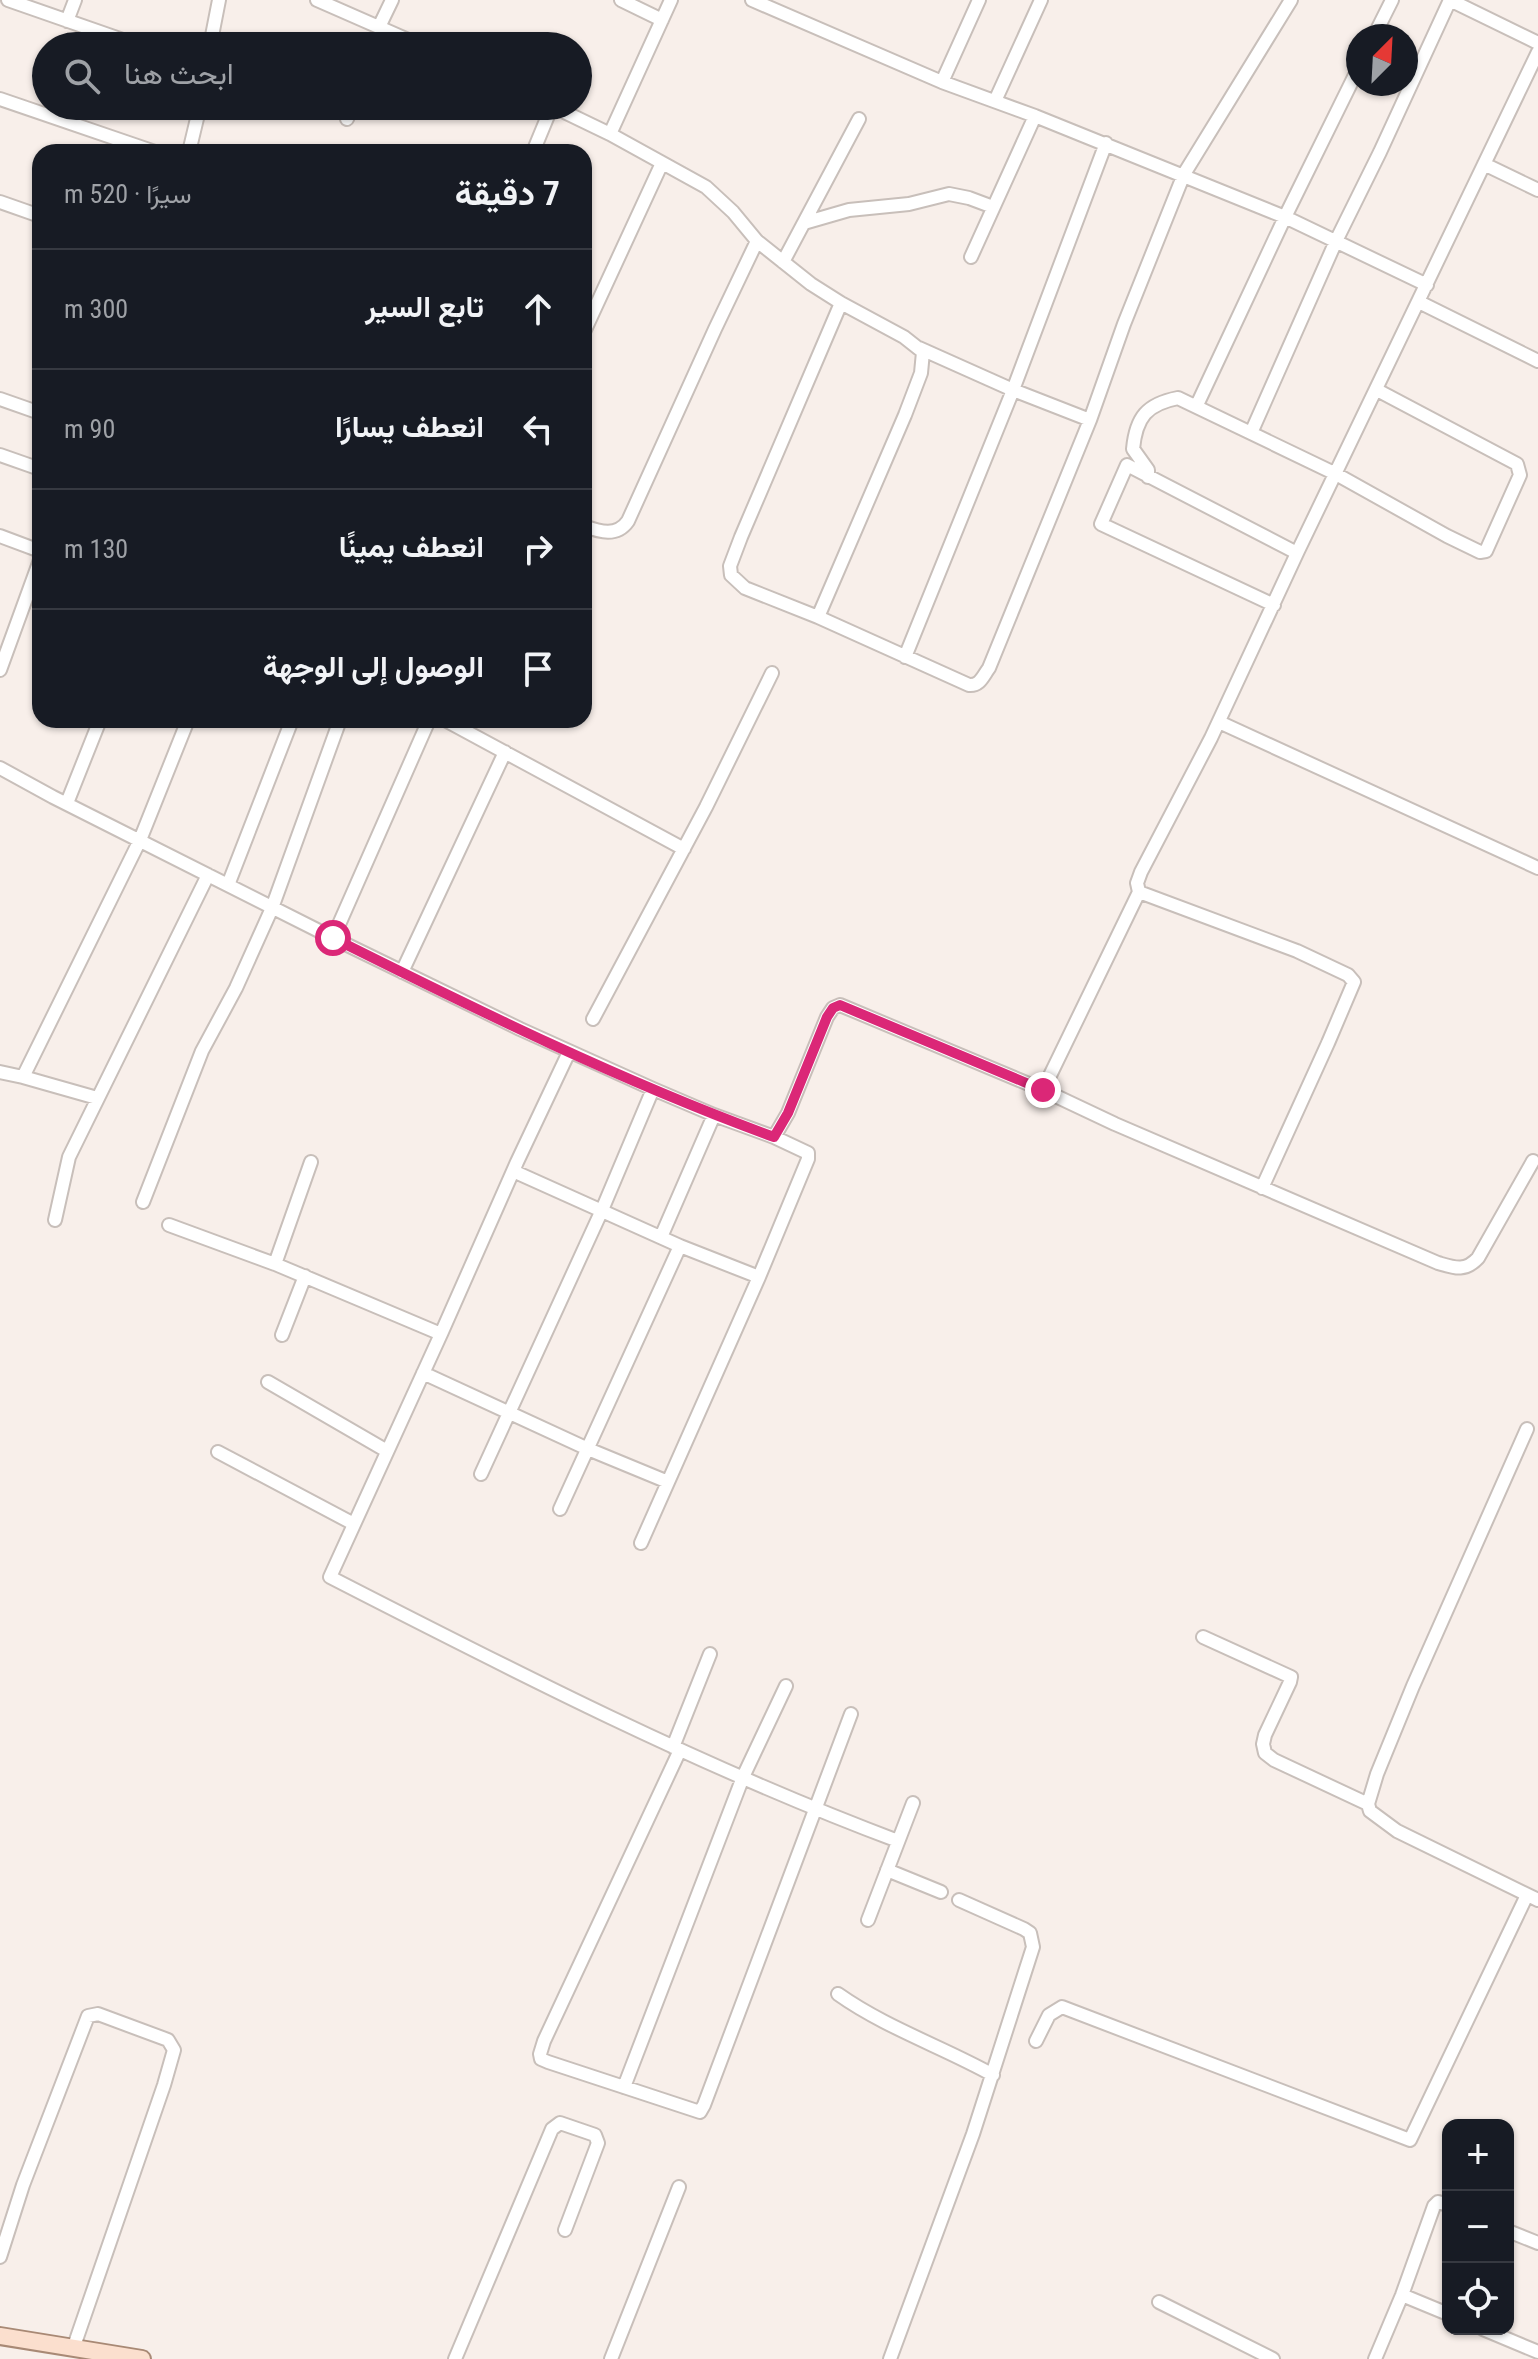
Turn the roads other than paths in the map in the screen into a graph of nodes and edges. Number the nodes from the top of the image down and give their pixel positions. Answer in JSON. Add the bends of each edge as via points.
{"nodes":[{"id":1,"x":8,"y":0,"type":"edge"},
{"id":2,"x":75,"y":0,"type":"edge"},
{"id":3,"x":219,"y":0,"type":"edge"},
{"id":4,"x":317,"y":0,"type":"edge"},
{"id":5,"x":392,"y":0,"type":"edge"},
{"id":6,"x":621,"y":0,"type":"edge"},
{"id":7,"x":671,"y":0,"type":"edge"},
{"id":8,"x":752,"y":0,"type":"edge"},
{"id":9,"x":979,"y":0,"type":"edge"},
{"id":10,"x":1041,"y":0,"type":"edge"},
{"id":11,"x":1291,"y":0,"type":"edge"},
{"id":12,"x":1392,"y":0,"type":"edge"},
{"id":13,"x":1450,"y":0,"type":"edge"},
{"id":14,"x":662,"y":20,"type":"junction"},
{"id":15,"x":67,"y":21,"type":"junction"},
{"id":16,"x":1380,"y":24,"type":"edge"},
{"id":17,"x":381,"y":28,"type":"junction"},
{"id":18,"x":99,"y":32,"type":"edge"},
{"id":19,"x":213,"y":32,"type":"edge"},
{"id":20,"x":380,"y":32,"type":"edge"},
{"id":21,"x":390,"y":32,"type":"edge"},
{"id":22,"x":1538,"y":43,"type":"edge"},
{"id":23,"x":1538,"y":52,"type":"edge"},
{"id":24,"x":942,"y":82,"type":"junction"},
{"id":25,"x":1346,"y":93,"type":"edge"},
{"id":26,"x":0,"y":99,"type":"edge"},
{"id":27,"x":995,"y":101,"type":"junction"},
{"id":28,"x":32,"y":110,"type":"edge"},
{"id":29,"x":1035,"y":116,"type":"junction"},
{"id":30,"x":859,"y":119,"type":"dead end"},
{"id":31,"x":61,"y":120,"type":"edge"},
{"id":32,"x":197,"y":120,"type":"edge"},
{"id":33,"x":546,"y":120,"type":"edge"},
{"id":34,"x":581,"y":120,"type":"edge"},
{"id":35,"x":610,"y":134,"type":"junction"},
{"id":36,"x":1106,"y":143,"type":"junction"},
{"id":37,"x":132,"y":144,"type":"edge"},
{"id":38,"x":191,"y":144,"type":"edge"},
{"id":39,"x":536,"y":144,"type":"edge"},
{"id":40,"x":662,"y":163,"type":"junction"},
{"id":41,"x":1484,"y":164,"type":"junction"},
{"id":42,"x":1184,"y":174,"type":"junction"},
{"id":43,"x":1538,"y":190,"type":"edge"},
{"id":44,"x":0,"y":202,"type":"edge"},
{"id":45,"x":993,"y":207,"type":"junction"},
{"id":46,"x":32,"y":213,"type":"edge"},
{"id":47,"x":1285,"y":217,"type":"junction"},
{"id":48,"x":804,"y":223,"type":"junction"},
{"id":49,"x":757,"y":241,"type":"junction"},
{"id":50,"x":1336,"y":241,"type":"junction"},
{"id":51,"x":971,"y":257,"type":"dead end"},
{"id":52,"x":783,"y":262,"type":"junction"},
{"id":53,"x":1427,"y":285,"type":"junction"},
{"id":54,"x":1419,"y":302,"type":"junction"},
{"id":55,"x":841,"y":303,"type":"junction"},
{"id":56,"x":592,"y":315,"type":"edge"},
{"id":57,"x":919,"y":348,"type":"junction"},
{"id":58,"x":1538,"y":361,"type":"edge"},
{"id":59,"x":1013,"y":390,"type":"junction"},
{"id":60,"x":1377,"y":390,"type":"junction"},
{"id":61,"x":0,"y":399,"type":"edge"},
{"id":62,"x":1197,"y":405,"type":"junction"},
{"id":63,"x":32,"y":410,"type":"edge"},
{"id":64,"x":1090,"y":420,"type":"junction"},
{"id":65,"x":1251,"y":433,"type":"junction"},
{"id":66,"x":0,"y":455,"type":"edge"},
{"id":67,"x":32,"y":466,"type":"edge"},
{"id":68,"x":1336,"y":474,"type":"junction"},
{"id":69,"x":1148,"y":477,"type":"junction"},
{"id":70,"x":592,"y":529,"type":"edge"},
{"id":71,"x":0,"y":536,"type":"edge"},
{"id":72,"x":32,"y":548,"type":"edge"},
{"id":73,"x":1297,"y":553,"type":"junction"},
{"id":74,"x":32,"y":587,"type":"edge"},
{"id":75,"x":1274,"y":605,"type":"junction"},
{"id":76,"x":818,"y":617,"type":"junction"},
{"id":77,"x":0,"y":629,"type":"edge"},
{"id":78,"x":13,"y":635,"type":"junction"},
{"id":79,"x":905,"y":657,"type":"junction"},
{"id":80,"x":0,"y":670,"type":"edge"},
{"id":81,"x":772,"y":673,"type":"dead end"},
{"id":82,"x":1219,"y":722,"type":"junction"},
{"id":83,"x":97,"y":728,"type":"edge"},
{"id":84,"x":185,"y":728,"type":"edge"},
{"id":85,"x":289,"y":728,"type":"edge"},
{"id":86,"x":337,"y":728,"type":"edge"},
{"id":87,"x":425,"y":728,"type":"edge"},
{"id":88,"x":460,"y":728,"type":"edge"},
{"id":89,"x":505,"y":752,"type":"junction"},
{"id":90,"x":0,"y":768,"type":"edge"},
{"id":91,"x":67,"y":803,"type":"junction"},
{"id":92,"x":140,"y":840,"type":"junction"},
{"id":93,"x":684,"y":849,"type":"junction"},
{"id":94,"x":1538,"y":868,"type":"edge"},
{"id":95,"x":208,"y":875,"type":"junction"},
{"id":96,"x":228,"y":885,"type":"junction"},
{"id":97,"x":1139,"y":892,"type":"junction"},
{"id":98,"x":272,"y":908,"type":"junction"},
{"id":99,"x":333,"y":938,"type":"junction"},
{"id":100,"x":402,"y":972,"type":"junction"},
{"id":101,"x":593,"y":1019,"type":"dead end"},
{"id":102,"x":569,"y":1052,"type":"junction"},
{"id":103,"x":0,"y":1072,"type":"edge"},
{"id":104,"x":23,"y":1077,"type":"junction"},
{"id":105,"x":653,"y":1089,"type":"junction"},
{"id":106,"x":1043,"y":1090,"type":"junction"},
{"id":107,"x":97,"y":1098,"type":"junction"},
{"id":108,"x":714,"y":1115,"type":"junction"},
{"id":109,"x":774,"y":1137,"type":"junction"},
{"id":110,"x":1533,"y":1161,"type":"dead end"},
{"id":111,"x":311,"y":1162,"type":"dead end"},
{"id":112,"x":513,"y":1171,"type":"junction"},
{"id":113,"x":1262,"y":1188,"type":"junction"},
{"id":114,"x":143,"y":1202,"type":"dead end"},
{"id":115,"x":602,"y":1210,"type":"junction"},
{"id":116,"x":55,"y":1220,"type":"dead end"},
{"id":117,"x":169,"y":1225,"type":"dead end"},
{"id":118,"x":661,"y":1237,"type":"junction"},
{"id":119,"x":680,"y":1246,"type":"junction"},
{"id":120,"x":275,"y":1264,"type":"junction"},
{"id":121,"x":305,"y":1276,"type":"junction"},
{"id":122,"x":759,"y":1277,"type":"junction"},
{"id":123,"x":441,"y":1334,"type":"junction"},
{"id":124,"x":282,"y":1335,"type":"dead end"},
{"id":125,"x":423,"y":1373,"type":"junction"},
{"id":126,"x":268,"y":1382,"type":"dead end"},
{"id":127,"x":507,"y":1412,"type":"junction"},
{"id":128,"x":1527,"y":1429,"type":"dead end"},
{"id":129,"x":588,"y":1449,"type":"junction"},
{"id":130,"x":387,"y":1451,"type":"junction"},
{"id":131,"x":218,"y":1452,"type":"dead end"},
{"id":132,"x":481,"y":1474,"type":"dead end"},
{"id":133,"x":668,"y":1482,"type":"junction"},
{"id":134,"x":560,"y":1509,"type":"dead end"},
{"id":135,"x":354,"y":1524,"type":"junction"},
{"id":136,"x":641,"y":1543,"type":"dead end"},
{"id":137,"x":1203,"y":1637,"type":"dead end"},
{"id":138,"x":710,"y":1654,"type":"dead end"},
{"id":139,"x":786,"y":1686,"type":"dead end"},
{"id":140,"x":851,"y":1714,"type":"dead end"},
{"id":141,"x":676,"y":1748,"type":"junction"},
{"id":142,"x":743,"y":1777,"type":"junction"},
{"id":143,"x":913,"y":1803,"type":"dead end"},
{"id":144,"x":1368,"y":1804,"type":"junction"},
{"id":145,"x":815,"y":1810,"type":"junction"},
{"id":146,"x":898,"y":1841,"type":"junction"},
{"id":147,"x":887,"y":1870,"type":"junction"},
{"id":148,"x":941,"y":1892,"type":"dead end"},
{"id":149,"x":1532,"y":1897,"type":"edge"},
{"id":150,"x":959,"y":1900,"type":"dead end"},
{"id":151,"x":868,"y":1920,"type":"dead end"},
{"id":152,"x":838,"y":1994,"type":"dead end"},
{"id":153,"x":1036,"y":2041,"type":"dead end"},
{"id":154,"x":993,"y":2075,"type":"junction"},
{"id":155,"x":624,"y":2087,"type":"junction"},
{"id":156,"x":679,"y":2187,"type":"dead end"},
{"id":157,"x":1442,"y":2203,"type":"edge"},
{"id":158,"x":565,"y":2230,"type":"dead end"},
{"id":159,"x":1514,"y":2233,"type":"edge"},
{"id":160,"x":1538,"y":2243,"type":"edge"},
{"id":161,"x":0,"y":2257,"type":"edge"},
{"id":162,"x":1402,"y":2295,"type":"junction"},
{"id":163,"x":1159,"y":2302,"type":"dead end"},
{"id":164,"x":1442,"y":2312,"type":"edge"},
{"id":165,"x":1495,"y":2335,"type":"edge"},
{"id":166,"x":0,"y":2336,"type":"edge"},
{"id":167,"x":73,"y":2349,"type":"junction"},
{"id":168,"x":1538,"y":2356,"type":"edge"},
{"id":169,"x":1380,"y":2358,"type":"edge"},
{"id":170,"x":142,"y":2359,"type":"edge"},
{"id":171,"x":455,"y":2359,"type":"edge"},
{"id":172,"x":611,"y":2359,"type":"edge"},
{"id":173,"x":890,"y":2359,"type":"edge"},
{"id":174,"x":1273,"y":2359,"type":"edge"}],
"edges":[{"from":1,"to":15,"type":"street"},
{"from":2,"to":15,"type":"street"},
{"from":3,"to":19,"type":"street"},
{"from":4,"to":17,"type":"street"},
{"from":5,"to":17,"type":"street"},
{"from":6,"to":14,"type":"street"},
{"from":7,"to":14,"type":"street"},
{"from":8,"to":24,"type":"street"},
{"from":9,"to":24,"type":"street"},
{"from":10,"to":27,"type":"street"},
{"from":11,"to":42,"type":"street"},
{"from":12,"to":16,"type":"street"},
{"from":13,"to":22,"type":"street"},
{"from":13,"to":50,"type":"street"},
{"from":14,"to":35,"type":"street"},
{"from":15,"to":18,"type":"street"},
{"from":17,"to":20,"type":"street"},
{"from":17,"to":21,"type":"street"},
{"from":23,"to":41,"type":"street"},
{"from":24,"to":27,"type":"street"},
{"from":25,"to":47,"type":"street"},
{"from":26,"to":28,"type":"street"},
{"from":27,"to":29,"type":"street"},
{"from":29,"to":36,"type":"street"},
{"from":29,"to":45,"type":"street"},
{"from":30,"to":48,"type":"street"},
{"from":31,"to":37,"type":"street"},
{"from":32,"to":38,"type":"street"},
{"from":33,"to":39,"type":"street"},
{"from":34,"to":35,"type":"street"},
{"from":35,"to":40,"type":"street"},
{"from":36,"to":42,"type":"street"},
{"from":36,"to":59,"type":"street"},
{"from":40,"to":49,"type":"street","via":[[715,194]]},
{"from":40,"to":56,"type":"street"},
{"from":41,"to":43,"type":"street"},
{"from":41,"to":53,"type":"street"},
{"from":42,"to":47,"type":"street"},
{"from":42,"to":64,"type":"street"},
{"from":44,"to":46,"type":"street"},
{"from":45,"to":48,"type":"street","via":[[949,194]]},
{"from":45,"to":51,"type":"street"},
{"from":47,"to":50,"type":"street"},
{"from":47,"to":62,"type":"street"},
{"from":48,"to":52,"type":"street"},
{"from":49,"to":52,"type":"street"},
{"from":49,"to":70,"type":"street","via":[[628,521],[618,531]]},
{"from":50,"to":53,"type":"street"},
{"from":50,"to":65,"type":"street"},
{"from":52,"to":55,"type":"street"},
{"from":53,"to":54,"type":"street"},
{"from":54,"to":58,"type":"street"},
{"from":54,"to":60,"type":"street"},
{"from":55,"to":57,"type":"street"},
{"from":55,"to":76,"type":"street","via":[[730,566],[734,579],[745,588]]},
{"from":57,"to":59,"type":"street"},
{"from":57,"to":76,"type":"street","via":[[921,373]]},
{"from":59,"to":64,"type":"street"},
{"from":59,"to":79,"type":"street"},
{"from":60,"to":68,"type":"street"},
{"from":60,"to":68,"type":"street","via":[[1517,464],[1520,475],[1486,551],[1447,536]]},
{"from":61,"to":63,"type":"street"},
{"from":62,"to":65,"type":"street"},
{"from":62,"to":69,"type":"street","via":[[1166,400],[1138,423],[1133,449]]},
{"from":64,"to":79,"type":"street","via":[[979,683],[969,685]]},
{"from":65,"to":68,"type":"street"},
{"from":66,"to":67,"type":"street"},
{"from":68,"to":73,"type":"street"},
{"from":69,"to":73,"type":"street"},
{"from":69,"to":75,"type":"street","via":[[1127,465],[1101,524]]},
{"from":71,"to":72,"type":"street"},
{"from":73,"to":75,"type":"street"},
{"from":74,"to":78,"type":"street"},
{"from":75,"to":82,"type":"street"},
{"from":76,"to":79,"type":"street"},
{"from":77,"to":78,"type":"street"},
{"from":78,"to":80,"type":"street"},
{"from":81,"to":93,"type":"street"},
{"from":82,"to":94,"type":"street"},
{"from":82,"to":97,"type":"street","via":[[1141,872]]},
{"from":83,"to":91,"type":"street"},
{"from":84,"to":92,"type":"street"},
{"from":85,"to":96,"type":"street"},
{"from":86,"to":98,"type":"street"},
{"from":87,"to":99,"type":"street"},
{"from":88,"to":89,"type":"street"},
{"from":89,"to":93,"type":"street"},
{"from":89,"to":100,"type":"street"},
{"from":90,"to":91,"type":"street"},
{"from":91,"to":92,"type":"street"},
{"from":92,"to":95,"type":"street"},
{"from":92,"to":104,"type":"street"},
{"from":93,"to":101,"type":"street"},
{"from":95,"to":96,"type":"street"},
{"from":95,"to":107,"type":"street"},
{"from":96,"to":98,"type":"street"},
{"from":97,"to":106,"type":"street"},
{"from":97,"to":113,"type":"street","via":[[1297,951],[1354,982]]},
{"from":98,"to":99,"type":"street"},
{"from":98,"to":114,"type":"street","via":[[202,1051]]},
{"from":99,"to":100,"type":"street"},
{"from":100,"to":102,"type":"street"},
{"from":102,"to":105,"type":"street"},
{"from":102,"to":112,"type":"street"},
{"from":103,"to":104,"type":"street"},
{"from":104,"to":107,"type":"street"},
{"from":105,"to":108,"type":"street"},
{"from":105,"to":115,"type":"street"},
{"from":106,"to":109,"type":"street","via":[[840,1005],[827,1017]]},
{"from":106,"to":113,"type":"street"},
{"from":107,"to":116,"type":"street","via":[[69,1157]]},
{"from":108,"to":109,"type":"street"},
{"from":108,"to":118,"type":"street"},
{"from":109,"to":122,"type":"street","via":[[805,1150],[808,1159]]},
{"from":110,"to":113,"type":"street","via":[[1478,1258],[1459,1270]]},
{"from":111,"to":120,"type":"street"},
{"from":112,"to":115,"type":"street"},
{"from":112,"to":123,"type":"street"},
{"from":115,"to":118,"type":"street"},
{"from":115,"to":127,"type":"street"},
{"from":117,"to":120,"type":"street"},
{"from":118,"to":119,"type":"street"},
{"from":119,"to":122,"type":"street"},
{"from":119,"to":129,"type":"street"},
{"from":120,"to":121,"type":"street"},
{"from":121,"to":123,"type":"street"},
{"from":121,"to":124,"type":"street"},
{"from":122,"to":133,"type":"street"},
{"from":123,"to":125,"type":"street"},
{"from":125,"to":127,"type":"street"},
{"from":125,"to":130,"type":"street"},
{"from":126,"to":130,"type":"street"},
{"from":127,"to":129,"type":"street"},
{"from":127,"to":132,"type":"street"},
{"from":128,"to":144,"type":"street","via":[[1413,1686]]},
{"from":129,"to":133,"type":"street"},
{"from":129,"to":134,"type":"street"},
{"from":130,"to":135,"type":"street"},
{"from":131,"to":135,"type":"street"},
{"from":133,"to":136,"type":"street"},
{"from":135,"to":141,"type":"street","via":[[330,1577]]},
{"from":137,"to":144,"type":"street","via":[[1291,1677],[1265,1735],[1265,1753]]},
{"from":138,"to":141,"type":"street"},
{"from":139,"to":142,"type":"street"},
{"from":140,"to":145,"type":"street"},
{"from":141,"to":142,"type":"street"},
{"from":141,"to":155,"type":"street","via":[[540,2054],[548,2062]]},
{"from":142,"to":145,"type":"street"},
{"from":142,"to":155,"type":"street"},
{"from":143,"to":146,"type":"street"},
{"from":144,"to":149,"type":"street","via":[[1397,1831]]},
{"from":145,"to":146,"type":"street"},
{"from":145,"to":155,"type":"street","via":[[703,2109],[695,2111]]},
{"from":146,"to":147,"type":"street"},
{"from":147,"to":148,"type":"street"},
{"from":147,"to":151,"type":"street"},
{"from":149,"to":153,"type":"street","via":[[1410,2140],[1062,2007],[1049,2015]]},
{"from":150,"to":154,"type":"street","via":[[1024,1929],[1032,1939]]},
{"from":152,"to":154,"type":"street"},
{"from":154,"to":173,"type":"street"},
{"from":156,"to":172,"type":"street"},
{"from":157,"to":162,"type":"street","via":[[1434,2206]]},
{"from":158,"to":171,"type":"street","via":[[598,2143],[595,2135],[560,2123],[552,2129]]},
{"from":159,"to":160,"type":"street"},
{"from":161,"to":167,"type":"street","via":[[88,2016],[98,2014],[168,2040],[174,2050],[164,2085]]},
{"from":162,"to":164,"type":"street"},
{"from":162,"to":169,"type":"street"},
{"from":163,"to":174,"type":"street"},
{"from":165,"to":168,"type":"street"},
{"from":166,"to":167,"type":"main road"},
{"from":167,"to":170,"type":"main road"}]}
